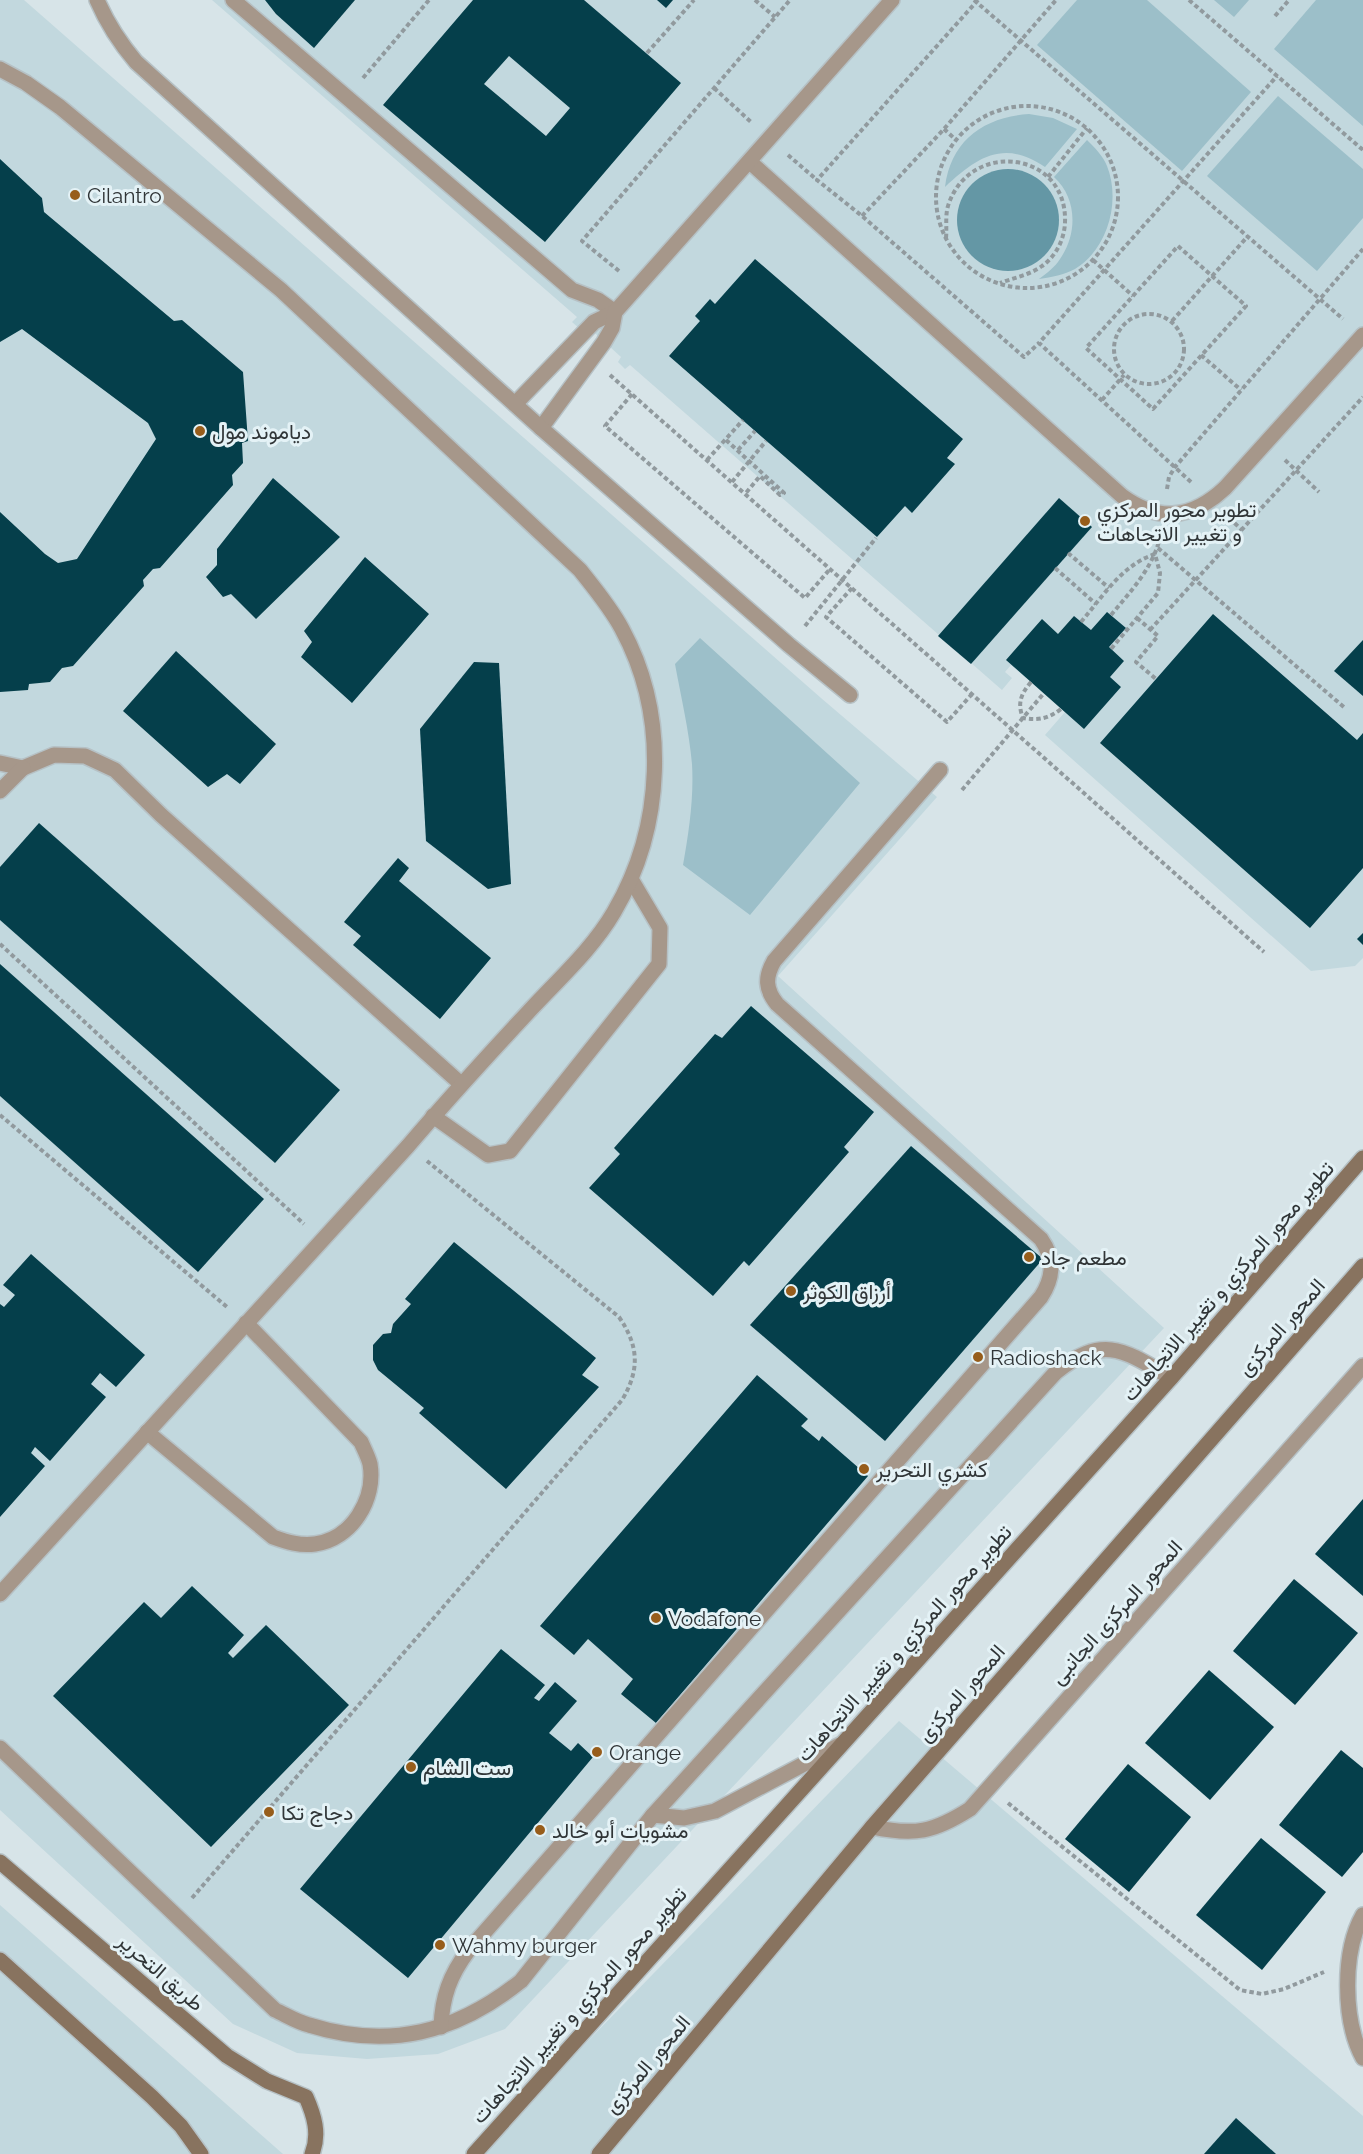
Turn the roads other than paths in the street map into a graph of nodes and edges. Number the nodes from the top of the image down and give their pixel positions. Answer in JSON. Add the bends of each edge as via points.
{"nodes":[{"id":1,"x":96,"y":0,"type":"edge"},
{"id":2,"x":233,"y":0,"type":"edge"},
{"id":3,"x":892,"y":0,"type":"edge"},
{"id":4,"x":0,"y":69,"type":"edge"},
{"id":5,"x":750,"y":162,"type":"junction"},
{"id":6,"x":615,"y":312,"type":"junction"},
{"id":7,"x":1363,"y":335,"type":"edge"},
{"id":8,"x":515,"y":404,"type":"junction"},
{"id":9,"x":542,"y":428,"type":"junction"},
{"id":10,"x":850,"y":695,"type":"dead end"},
{"id":11,"x":0,"y":764,"type":"edge"},
{"id":12,"x":23,"y":768,"type":"junction"},
{"id":13,"x":940,"y":770,"type":"dead end"},
{"id":14,"x":0,"y":791,"type":"edge"},
{"id":15,"x":631,"y":879,"type":"junction"},
{"id":16,"x":461,"y":1084,"type":"junction"},
{"id":17,"x":433,"y":1116,"type":"junction"},
{"id":18,"x":1363,"y":1158,"type":"edge"},
{"id":19,"x":1363,"y":1266,"type":"edge"},
{"id":20,"x":246,"y":1323,"type":"junction"},
{"id":21,"x":1363,"y":1366,"type":"edge"},
{"id":22,"x":1172,"y":1378,"type":"junction"},
{"id":23,"x":147,"y":1432,"type":"junction"},
{"id":24,"x":0,"y":1594,"type":"edge"},
{"id":25,"x":840,"y":1745,"type":"junction"},
{"id":26,"x":0,"y":1748,"type":"edge"},
{"id":27,"x":653,"y":1815,"type":"junction"},
{"id":28,"x":872,"y":1827,"type":"junction"},
{"id":29,"x":0,"y":1862,"type":"edge"},
{"id":30,"x":1363,"y":1915,"type":"edge"},
{"id":31,"x":0,"y":1960,"type":"edge"},
{"id":32,"x":441,"y":2027,"type":"junction"},
{"id":33,"x":1363,"y":2058,"type":"edge"},
{"id":34,"x":201,"y":2154,"type":"edge"},
{"id":35,"x":312,"y":2154,"type":"edge"},
{"id":36,"x":474,"y":2154,"type":"edge"},
{"id":37,"x":600,"y":2154,"type":"edge"}],
"edges":[{"from":1,"to":8,"type":"street","via":[[111,29],[136,62]]},
{"from":2,"to":6,"type":"street","via":[[572,290]]},
{"from":3,"to":5,"type":"street"},
{"from":4,"to":15,"type":"street","via":[[60,107],[281,290],[554,545],[603,598],[637,664],[654,735],[652,808]]},
{"from":5,"to":6,"type":"street"},
{"from":5,"to":7,"type":"street","via":[[1122,496],[1149,511],[1181,513],[1211,501]]},
{"from":6,"to":8,"type":"street","via":[[594,322]]},
{"from":6,"to":9,"type":"street","via":[[609,335]]},
{"from":8,"to":9,"type":"street"},
{"from":9,"to":10,"type":"street"},
{"from":11,"to":12,"type":"street"},
{"from":12,"to":14,"type":"street"},
{"from":12,"to":16,"type":"street","via":[[54,755],[85,756],[115,770]]},
{"from":13,"to":32,"type":"street","via":[[774,961],[767,983],[777,1004],[1041,1239],[1052,1261],[1048,1286],[468,1951],[447,1987]]},
{"from":15,"to":16,"type":"street","via":[[594,942]]},
{"from":15,"to":17,"type":"street","via":[[660,928],[659,964],[510,1151],[488,1155]]},
{"from":16,"to":17,"type":"street"},
{"from":17,"to":20,"type":"street"},
{"from":18,"to":22,"type":"main road","name":"تطوير محور المركزي و تغيير الاتجاهات"},
{"from":19,"to":28,"type":"main road","name":"المحور المركزى"},
{"from":20,"to":23,"type":"street"},
{"from":20,"to":23,"type":"street","via":[[361,1442],[370,1462],[371,1483],[366,1504],[354,1523],[337,1536],[316,1544],[294,1544],[273,1537]]},
{"from":21,"to":28,"type":"street","name":"المحور المركزى الجانبى","via":[[970,1809],[949,1823],[924,1831]]},
{"from":22,"to":25,"type":"main road","name":"تطوير محور المركزي و تغيير الاتجاهات"},
{"from":22,"to":27,"type":"street","via":[[1131,1354],[1111,1349],[1091,1351],[1056,1372]]},
{"from":23,"to":24,"type":"street"},
{"from":25,"to":27,"type":"street","via":[[715,1811],[684,1818]]},
{"from":25,"to":36,"type":"main road","name":"تطوير محور المركزي و تغيير الاتجاهات"},
{"from":26,"to":32,"type":"street","via":[[275,2010],[306,2025],[339,2034],[408,2035]]},
{"from":27,"to":32,"type":"street","via":[[521,1982],[488,2006]]},
{"from":28,"to":37,"type":"main road","name":"المحور المركزى"},
{"from":29,"to":35,"type":"main road","name":"طريق التحرير","via":[[227,2056],[267,2081],[306,2097],[314,2114],[316,2132]]},
{"from":30,"to":33,"type":"street","via":[[1348,1962],[1348,2007]]},
{"from":31,"to":34,"type":"main road","via":[[153,2097]]}]}
